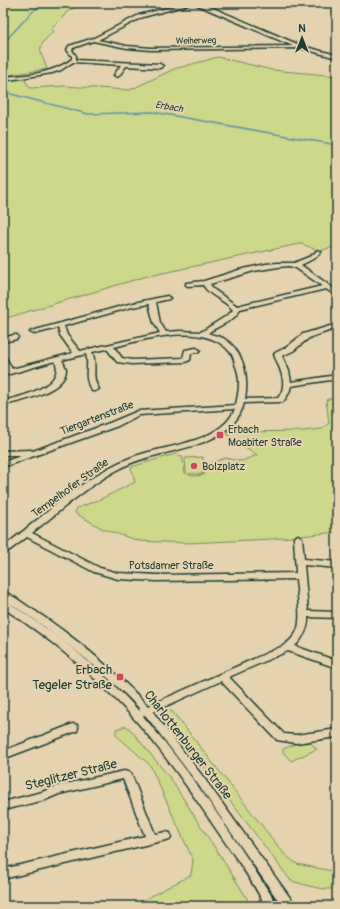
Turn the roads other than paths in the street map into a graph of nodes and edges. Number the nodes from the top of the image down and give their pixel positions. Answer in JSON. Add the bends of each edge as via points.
{"nodes":[{"id":1,"x":190,"y":3,"type":"edge"},
{"id":2,"x":196,"y":3,"type":"edge"},
{"id":3,"x":92,"y":40,"type":"junction"},
{"id":4,"x":300,"y":47,"type":"junction"},
{"id":5,"x":337,"y":57,"type":"edge"},
{"id":6,"x":73,"y":61,"type":"junction"},
{"id":7,"x":124,"y":64,"type":"junction"},
{"id":8,"x":160,"y":66,"type":"dead end"},
{"id":9,"x":117,"y":75,"type":"dead end"},
{"id":10,"x":3,"y":79,"type":"edge"},
{"id":11,"x":318,"y":252,"type":"dead end"},
{"id":12,"x":295,"y":265,"type":"junction"},
{"id":13,"x":206,"y":283,"type":"junction"},
{"id":14,"x":188,"y":284,"type":"dead end"},
{"id":15,"x":328,"y":287,"type":"junction"},
{"id":16,"x":337,"y":294,"type":"edge"},
{"id":17,"x":167,"y":298,"type":"dead end"},
{"id":18,"x":152,"y":301,"type":"junction"},
{"id":19,"x":236,"y":308,"type":"junction"},
{"id":20,"x":60,"y":325,"type":"junction"},
{"id":21,"x":337,"y":326,"type":"edge"},
{"id":22,"x":34,"y":332,"type":"dead end"},
{"id":23,"x":164,"y":334,"type":"junction"},
{"id":24,"x":203,"y":334,"type":"junction"},
{"id":25,"x":14,"y":337,"type":"dead end"},
{"id":26,"x":3,"y":340,"type":"edge"},
{"id":27,"x":110,"y":346,"type":"junction"},
{"id":28,"x":196,"y":350,"type":"dead end"},
{"id":29,"x":88,"y":352,"type":"junction"},
{"id":30,"x":78,"y":354,"type":"junction"},
{"id":31,"x":58,"y":359,"type":"junction"},
{"id":32,"x":3,"y":360,"type":"edge"},
{"id":33,"x":7,"y":373,"type":"edge"},
{"id":34,"x":337,"y":376,"type":"edge"},
{"id":35,"x":288,"y":384,"type":"junction"},
{"id":36,"x":95,"y":389,"type":"dead end"},
{"id":37,"x":3,"y":403,"type":"edge"},
{"id":38,"x":239,"y":404,"type":"junction"},
{"id":39,"x":37,"y":452,"type":"junction"},
{"id":40,"x":3,"y":453,"type":"edge"},
{"id":41,"x":3,"y":465,"type":"edge"},
{"id":42,"x":27,"y":534,"type":"junction"},
{"id":43,"x":298,"y":538,"type":"dead end"},
{"id":44,"x":3,"y":550,"type":"edge"},
{"id":45,"x":300,"y":562,"type":"junction"},
{"id":46,"x":337,"y":565,"type":"edge"},
{"id":47,"x":301,"y":576,"type":"junction"},
{"id":48,"x":3,"y":595,"type":"edge"},
{"id":49,"x":3,"y":604,"type":"edge"},
{"id":50,"x":304,"y":614,"type":"junction"},
{"id":51,"x":337,"y":615,"type":"edge"},
{"id":52,"x":288,"y":647,"type":"junction"},
{"id":53,"x":337,"y":665,"type":"edge"},
{"id":54,"x":223,"y":676,"type":"junction"},
{"id":55,"x":142,"y":713,"type":"junction"},
{"id":56,"x":73,"y":728,"type":"dead end"},
{"id":57,"x":337,"y":733,"type":"edge"},
{"id":58,"x":3,"y":755,"type":"edge"},
{"id":59,"x":3,"y":806,"type":"edge"},
{"id":60,"x":166,"y":836,"type":"dead end"},
{"id":61,"x":152,"y":839,"type":"junction"},
{"id":62,"x":3,"y":874,"type":"edge"},
{"id":63,"x":271,"y":906,"type":"edge"},
{"id":64,"x":290,"y":906,"type":"edge"}],
"edges":[{"from":1,"to":3,"type":"street","via":[[141,16]]},
{"from":2,"to":4,"type":"street"},
{"from":3,"to":4,"type":"street","name":"Weiherweg","via":[[156,50]]},
{"from":3,"to":6,"type":"street","via":[[71,47],[69,50],[74,57]]},
{"from":4,"to":5,"type":"street"},
{"from":6,"to":7,"type":"street"},
{"from":6,"to":10,"type":"street","via":[[47,72]]},
{"from":7,"to":8,"type":"street"},
{"from":7,"to":9,"type":"street"},
{"from":11,"to":12,"type":"street","via":[[314,257]]},
{"from":12,"to":13,"type":"street","via":[[256,268]]},
{"from":12,"to":15,"type":"street"},
{"from":13,"to":14,"type":"street"},
{"from":13,"to":19,"type":"street","via":[[211,292],[225,298]]},
{"from":15,"to":16,"type":"street"},
{"from":15,"to":19,"type":"street"},
{"from":17,"to":18,"type":"street"},
{"from":18,"to":20,"type":"street"},
{"from":18,"to":23,"type":"street"},
{"from":19,"to":24,"type":"street","via":[[236,312]]},
{"from":20,"to":22,"type":"street"},
{"from":20,"to":30,"type":"street"},
{"from":21,"to":35,"type":"street","via":[[306,336],[278,355],[286,372]]},
{"from":23,"to":24,"type":"street","name":"Tempelhofer Straße"},
{"from":23,"to":27,"type":"street","name":"Tempelhofer Straße"},
{"from":24,"to":38,"type":"street","name":"Tempelhofer Straße","via":[[230,347],[239,360],[243,377]]},
{"from":25,"to":26,"type":"street"},
{"from":27,"to":28,"type":"street","via":[[120,360],[132,362],[186,360],[188,352]]},
{"from":27,"to":29,"type":"street","name":"Tempelhofer Straße"},
{"from":29,"to":30,"type":"street","name":"Tempelhofer Straße"},
{"from":29,"to":36,"type":"street","via":[[91,358],[89,381]]},
{"from":30,"to":31,"type":"street","name":"Tempelhofer Straße"},
{"from":31,"to":33,"type":"street","name":"Tempelhofer Straße"},
{"from":31,"to":37,"type":"street","via":[[62,367],[60,376],[52,386]]},
{"from":32,"to":33,"type":"street"},
{"from":34,"to":35,"type":"street"},
{"from":35,"to":38,"type":"street","name":"Tiergartenstraße","via":[[280,400]]},
{"from":38,"to":39,"type":"street","name":"Tiergartenstraße","via":[[138,413]]},
{"from":38,"to":42,"type":"street","name":"Tempelhofer Straße","via":[[236,416],[207,438],[132,460],[107,473]]},
{"from":39,"to":40,"type":"street","name":"Tiergartenstraße"},
{"from":39,"to":41,"type":"street","name":"Tiergartenstraße"},
{"from":42,"to":44,"type":"street","name":"Tempelhofer Straße"},
{"from":42,"to":47,"type":"street","name":"Potsdamer Straße","via":[[97,570],[118,576]]},
{"from":43,"to":45,"type":"street"},
{"from":45,"to":46,"type":"street"},
{"from":45,"to":47,"type":"street"},
{"from":47,"to":50,"type":"street"},
{"from":48,"to":55,"type":"street","name":"Charlottenburger Straße","via":[[77,645],[106,670]]},
{"from":49,"to":55,"type":"street","name":"Charlottenburger Straße","via":[[66,648]]},
{"from":50,"to":51,"type":"street"},
{"from":50,"to":52,"type":"street","via":[[300,635]]},
{"from":52,"to":53,"type":"street"},
{"from":52,"to":54,"type":"street"},
{"from":54,"to":55,"type":"street"},
{"from":54,"to":57,"type":"street","via":[[281,738],[296,739]]},
{"from":55,"to":63,"type":"street","name":"Charlottenburger Straße","via":[[232,843]]},
{"from":55,"to":64,"type":"street","name":"Charlottenburger Straße","via":[[200,778]]},
{"from":56,"to":58,"type":"street"},
{"from":59,"to":61,"type":"street","name":"Steglitzer Straße","via":[[45,796],[57,790],[124,775],[127,776]]},
{"from":60,"to":61,"type":"street"},
{"from":61,"to":62,"type":"street"}]}
